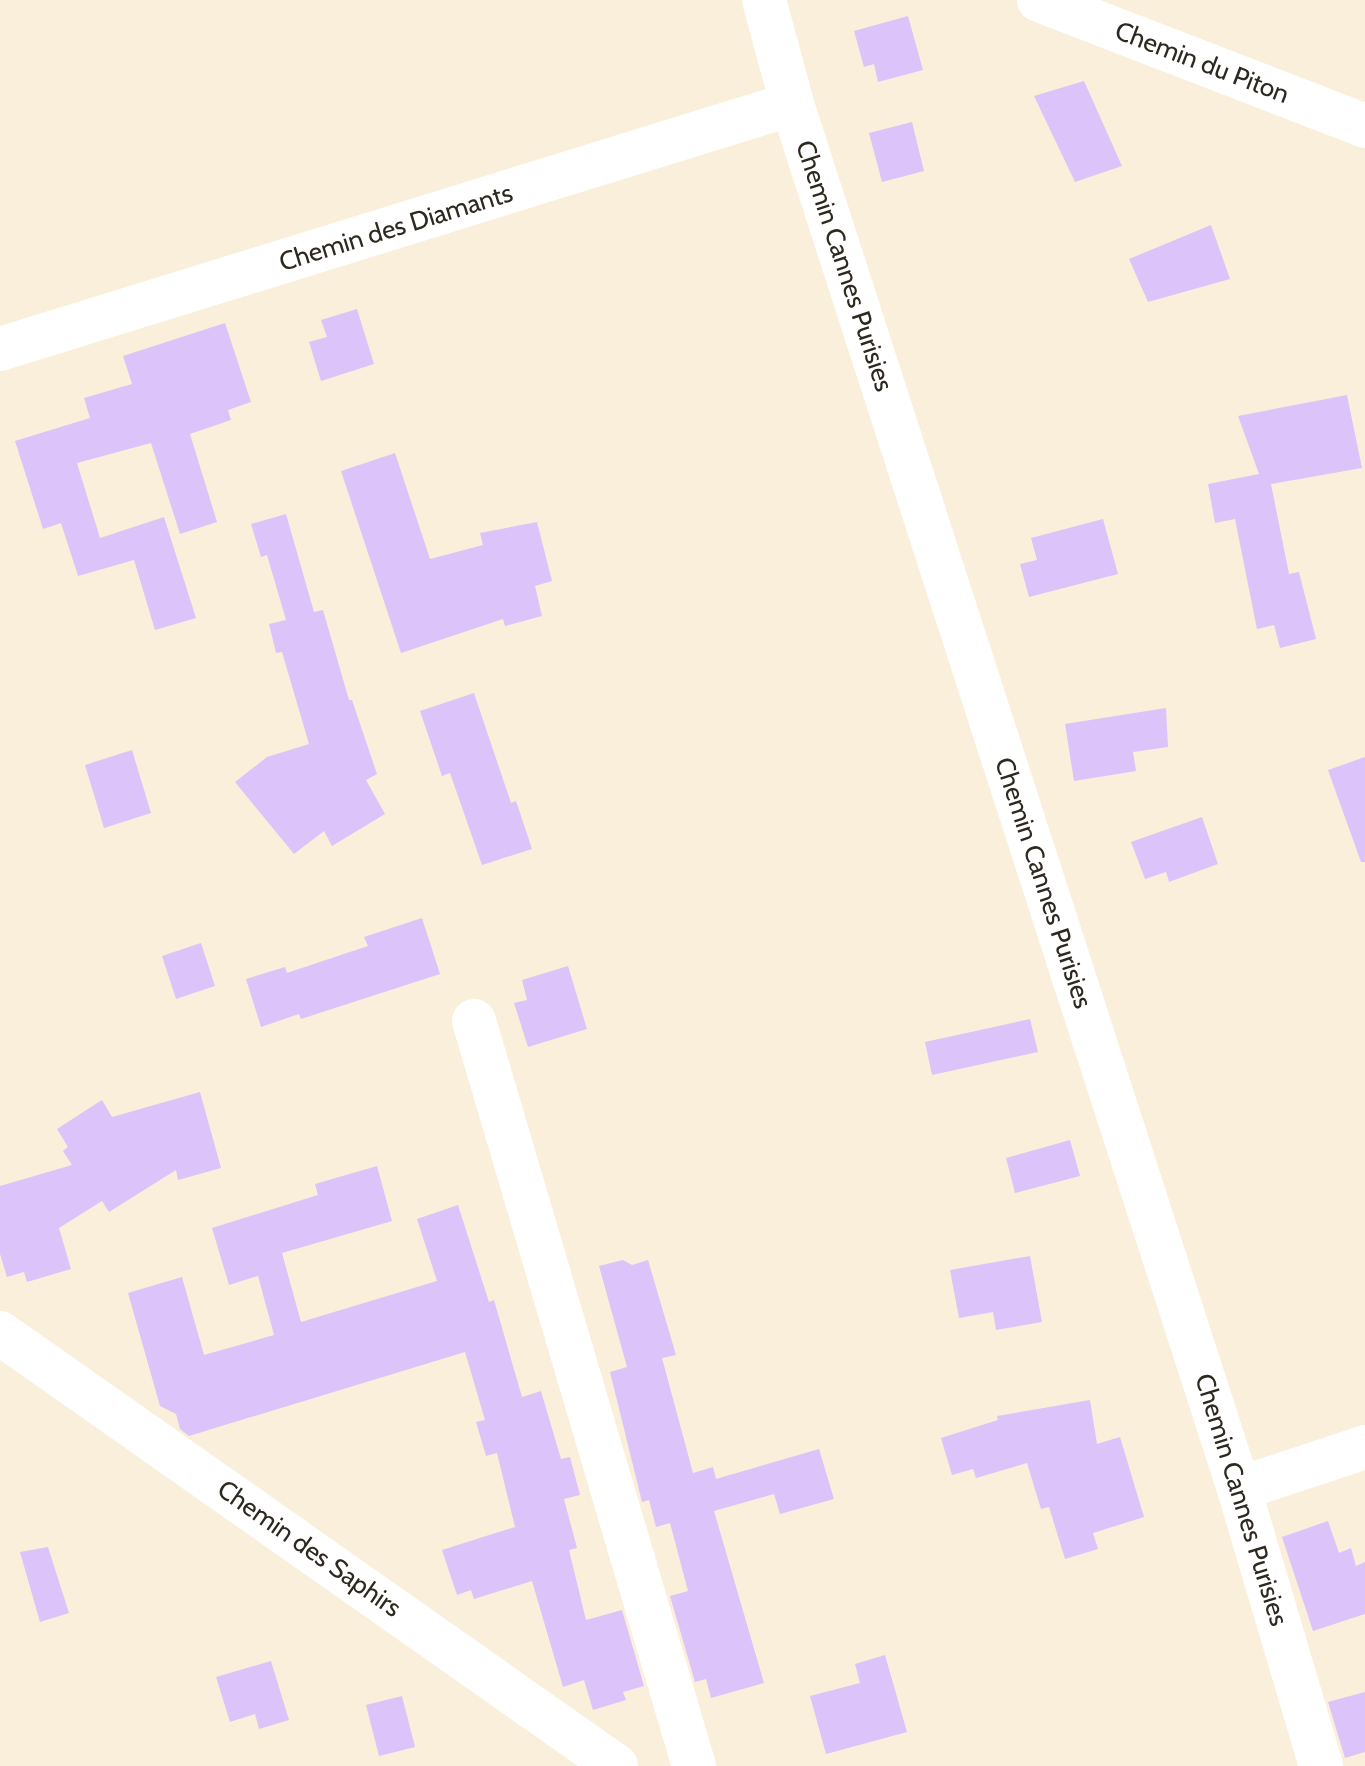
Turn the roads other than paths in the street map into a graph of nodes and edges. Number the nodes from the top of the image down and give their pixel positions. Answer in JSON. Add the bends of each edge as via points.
{"nodes":[{"id":1,"x":764,"y":0,"type":"edge"},
{"id":2,"x":1039,"y":0,"type":"edge"},
{"id":3,"x":792,"y":104,"type":"junction"},
{"id":4,"x":1365,"y":126,"type":"edge"},
{"id":5,"x":0,"y":349,"type":"edge"},
{"id":6,"x":474,"y":1021,"type":"dead end"},
{"id":7,"x":0,"y":1333,"type":"edge"},
{"id":8,"x":1365,"y":1447,"type":"edge"},
{"id":9,"x":1239,"y":1489,"type":"junction"},
{"id":10,"x":616,"y":1766,"type":"edge"},
{"id":11,"x":694,"y":1766,"type":"edge"},
{"id":12,"x":1321,"y":1766,"type":"edge"}],
"edges":[{"from":1,"to":3,"type":"street","name":"Chemin Cannes Purisies"},
{"from":2,"to":4,"type":"street","name":"Chemin du Piton"},
{"from":3,"to":5,"type":"street","name":"Chemin des Diamants"},
{"from":3,"to":9,"type":"street","name":"Chemin Cannes Purisies"},
{"from":6,"to":11,"type":"street"},
{"from":7,"to":10,"type":"street","name":"Chemin des Saphirs"},
{"from":8,"to":9,"type":"street"},
{"from":9,"to":12,"type":"street","name":"Chemin Cannes Purisies"}]}
